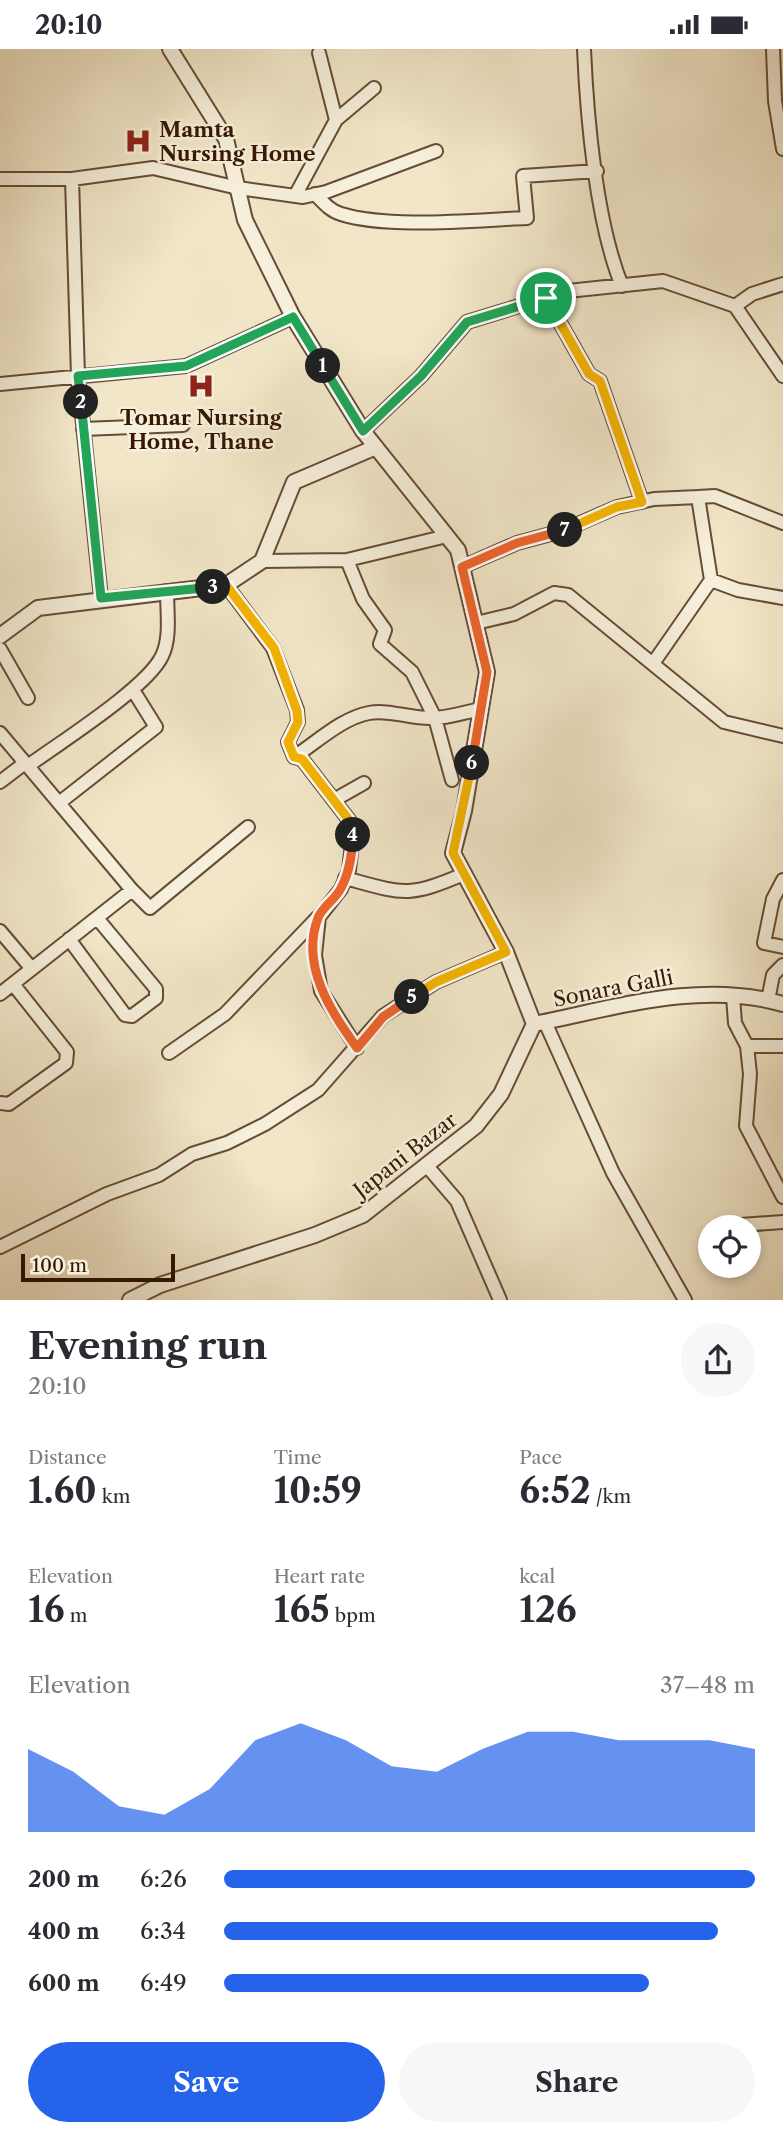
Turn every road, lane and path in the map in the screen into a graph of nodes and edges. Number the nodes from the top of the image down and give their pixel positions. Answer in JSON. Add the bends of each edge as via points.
{"nodes":[{"id":1,"x":170,"y":49,"type":"edge"},
{"id":2,"x":584,"y":49,"type":"edge"},
{"id":3,"x":773,"y":49,"type":"edge"},
{"id":4,"x":319,"y":53,"type":"dead end"},
{"id":5,"x":374,"y":88,"type":"dead end"},
{"id":6,"x":336,"y":120,"type":"junction"},
{"id":7,"x":783,"y":149,"type":"edge"},
{"id":8,"x":436,"y":151,"type":"dead end"},
{"id":9,"x":597,"y":171,"type":"junction"},
{"id":10,"x":0,"y":179,"type":"edge"},
{"id":11,"x":72,"y":179,"type":"junction"},
{"id":12,"x":238,"y":188,"type":"junction"},
{"id":13,"x":315,"y":194,"type":"junction"},
{"id":14,"x":295,"y":196,"type":"junction"},
{"id":15,"x":783,"y":284,"type":"edge"},
{"id":16,"x":622,"y":286,"type":"junction"},
{"id":17,"x":546,"y":298,"type":"junction"},
{"id":18,"x":735,"y":306,"type":"junction"},
{"id":19,"x":293,"y":317,"type":"junction"},
{"id":20,"x":78,"y":376,"type":"junction"},
{"id":21,"x":783,"y":376,"type":"edge"},
{"id":22,"x":0,"y":384,"type":"edge"},
{"id":23,"x":183,"y":425,"type":"dead end"},
{"id":24,"x":83,"y":429,"type":"junction"},
{"id":25,"x":363,"y":431,"type":"junction"},
{"id":26,"x":376,"y":447,"type":"junction"},
{"id":27,"x":698,"y":497,"type":"junction"},
{"id":28,"x":642,"y":502,"type":"junction"},
{"id":29,"x":783,"y":523,"type":"edge"},
{"id":30,"x":447,"y":537,"type":"junction"},
{"id":31,"x":347,"y":560,"type":"junction"},
{"id":32,"x":262,"y":561,"type":"junction"},
{"id":33,"x":462,"y":567,"type":"junction"},
{"id":34,"x":711,"y":580,"type":"junction"},
{"id":35,"x":226,"y":585,"type":"junction"},
{"id":36,"x":167,"y":591,"type":"junction"},
{"id":37,"x":101,"y":598,"type":"junction"},
{"id":38,"x":783,"y":598,"type":"edge"},
{"id":39,"x":476,"y":623,"type":"junction"},
{"id":40,"x":0,"y":636,"type":"edge"},
{"id":41,"x":0,"y":649,"type":"edge"},
{"id":42,"x":654,"y":662,"type":"junction"},
{"id":43,"x":133,"y":690,"type":"junction"},
{"id":44,"x":28,"y":698,"type":"dead end"},
{"id":45,"x":481,"y":709,"type":"junction"},
{"id":46,"x":435,"y":718,"type":"junction"},
{"id":47,"x":0,"y":733,"type":"edge"},
{"id":48,"x":783,"y":736,"type":"edge"},
{"id":49,"x":294,"y":757,"type":"junction"},
{"id":50,"x":26,"y":764,"type":"junction"},
{"id":51,"x":452,"y":780,"type":"dead end"},
{"id":52,"x":0,"y":782,"type":"edge"},
{"id":53,"x":364,"y":783,"type":"dead end"},
{"id":54,"x":334,"y":800,"type":"junction"},
{"id":55,"x":59,"y":803,"type":"junction"},
{"id":56,"x":248,"y":827,"type":"dead end"},
{"id":57,"x":464,"y":874,"type":"junction"},
{"id":58,"x":345,"y":878,"type":"junction"},
{"id":59,"x":783,"y":880,"type":"edge"},
{"id":60,"x":132,"y":890,"type":"junction"},
{"id":61,"x":318,"y":917,"type":"junction"},
{"id":62,"x":97,"y":918,"type":"junction"},
{"id":63,"x":0,"y":931,"type":"edge"},
{"id":64,"x":69,"y":939,"type":"junction"},
{"id":65,"x":783,"y":947,"type":"edge"},
{"id":66,"x":506,"y":952,"type":"junction"},
{"id":67,"x":783,"y":965,"type":"edge"},
{"id":68,"x":32,"y":969,"type":"junction"},
{"id":69,"x":13,"y":984,"type":"junction"},
{"id":70,"x":0,"y":994,"type":"edge"},
{"id":71,"x":733,"y":996,"type":"junction"},
{"id":72,"x":768,"y":1000,"type":"junction"},
{"id":73,"x":783,"y":1004,"type":"edge"},
{"id":74,"x":540,"y":1023,"type":"junction"},
{"id":75,"x":747,"y":1046,"type":"junction"},
{"id":76,"x":783,"y":1046,"type":"edge"},
{"id":77,"x":357,"y":1048,"type":"junction"},
{"id":78,"x":169,"y":1053,"type":"dead end"},
{"id":79,"x":0,"y":1103,"type":"edge"},
{"id":80,"x":427,"y":1166,"type":"junction"},
{"id":81,"x":783,"y":1197,"type":"edge"},
{"id":82,"x":783,"y":1222,"type":"edge"},
{"id":83,"x":761,"y":1224,"type":"edge"},
{"id":84,"x":0,"y":1247,"type":"edge"},
{"id":85,"x":130,"y":1300,"type":"edge"},
{"id":86,"x":500,"y":1300,"type":"edge"},
{"id":87,"x":685,"y":1300,"type":"edge"}],
"edges":[{"from":1,"to":12,"type":"street","via":[[226,139]]},
{"from":2,"to":9,"type":"street","via":[[585,98]]},
{"from":3,"to":7,"type":"street"},
{"from":4,"to":6,"type":"street"},
{"from":5,"to":6,"type":"street"},
{"from":6,"to":14,"type":"street"},
{"from":8,"to":13,"type":"street"},
{"from":9,"to":13,"type":"street","via":[[523,176],[527,218],[405,221],[349,216],[332,211]]},
{"from":9,"to":16,"type":"street","via":[[611,260]]},
{"from":10,"to":11,"type":"street"},
{"from":11,"to":12,"type":"street","via":[[153,168]]},
{"from":11,"to":20,"type":"street"},
{"from":12,"to":14,"type":"street"},
{"from":12,"to":19,"type":"street","via":[[245,220]]},
{"from":13,"to":14,"type":"street"},
{"from":15,"to":18,"type":"street","via":[[752,294]]},
{"from":16,"to":17,"type":"street"},
{"from":16,"to":18,"type":"street","via":[[663,281]]},
{"from":17,"to":25,"type":"street","via":[[467,322],[421,376]]},
{"from":17,"to":28,"type":"street","via":[[589,374],[600,381]]},
{"from":18,"to":21,"type":"street"},
{"from":19,"to":20,"type":"street","via":[[186,366]]},
{"from":19,"to":25,"type":"street"},
{"from":20,"to":22,"type":"street"},
{"from":20,"to":24,"type":"street"},
{"from":23,"to":24,"type":"street"},
{"from":24,"to":37,"type":"street"},
{"from":25,"to":26,"type":"street"},
{"from":26,"to":30,"type":"street"},
{"from":26,"to":32,"type":"street","via":[[294,482]]},
{"from":27,"to":28,"type":"street"},
{"from":27,"to":29,"type":"street","via":[[715,496]]},
{"from":27,"to":34,"type":"street"},
{"from":28,"to":33,"type":"street","via":[[517,543]]},
{"from":30,"to":31,"type":"street"},
{"from":30,"to":33,"type":"street","via":[[458,550]]},
{"from":31,"to":32,"type":"street"},
{"from":31,"to":46,"type":"street","via":[[363,599],[386,630],[380,644],[412,672]]},
{"from":32,"to":35,"type":"street"},
{"from":33,"to":39,"type":"street"},
{"from":34,"to":38,"type":"street"},
{"from":34,"to":42,"type":"street"},
{"from":35,"to":36,"type":"street"},
{"from":35,"to":49,"type":"street","via":[[274,648],[297,711],[298,722],[288,742]]},
{"from":36,"to":37,"type":"street"},
{"from":36,"to":43,"type":"street","via":[[167,638],[162,656]]},
{"from":37,"to":40,"type":"street","via":[[38,608]]},
{"from":39,"to":42,"type":"street","via":[[514,614],[560,593]]},
{"from":39,"to":45,"type":"street","via":[[487,672]]},
{"from":41,"to":44,"type":"street"},
{"from":42,"to":48,"type":"street","via":[[724,722]]},
{"from":43,"to":50,"type":"street"},
{"from":43,"to":55,"type":"street","via":[[156,727]]},
{"from":45,"to":46,"type":"street"},
{"from":45,"to":57,"type":"street","via":[[453,853]]},
{"from":46,"to":49,"type":"street","via":[[366,713]]},
{"from":46,"to":51,"type":"street"},
{"from":47,"to":50,"type":"street"},
{"from":49,"to":54,"type":"street","via":[[302,759]]},
{"from":50,"to":52,"type":"street"},
{"from":50,"to":55,"type":"street"},
{"from":53,"to":54,"type":"street"},
{"from":54,"to":58,"type":"street","via":[[349,820],[353,835]]},
{"from":55,"to":60,"type":"street"},
{"from":56,"to":60,"type":"street","via":[[150,908]]},
{"from":57,"to":58,"type":"street","via":[[411,893]]},
{"from":57,"to":66,"type":"street"},
{"from":58,"to":61,"type":"street"},
{"from":59,"to":65,"type":"street","via":[[764,943]]},
{"from":60,"to":62,"type":"street"},
{"from":61,"to":77,"type":"street","via":[[317,980]]},
{"from":61,"to":78,"type":"street","via":[[225,1014]]},
{"from":62,"to":64,"type":"street"},
{"from":62,"to":64,"type":"street","via":[[156,989],[156,998],[132,1016],[125,1015]]},
{"from":63,"to":68,"type":"street"},
{"from":64,"to":68,"type":"street"},
{"from":66,"to":74,"type":"street"},
{"from":66,"to":77,"type":"street","via":[[425,989],[383,1017]]},
{"from":67,"to":72,"type":"street","via":[[773,975]]},
{"from":68,"to":69,"type":"street"},
{"from":69,"to":70,"type":"street"},
{"from":69,"to":79,"type":"street","via":[[67,1057],[66,1063],[9,1104]]},
{"from":71,"to":72,"type":"street","name":"Sonara Galli"},
{"from":71,"to":74,"type":"street","name":"Sonara Galli","via":[[642,1000]]},
{"from":71,"to":75,"type":"street","via":[[735,1023]]},
{"from":72,"to":73,"type":"street","name":"Sonara Galli"},
{"from":74,"to":80,"type":"street","name":"Japani Bazar","via":[[501,1094],[476,1126]]},
{"from":74,"to":87,"type":"street","via":[[613,1173]]},
{"from":75,"to":76,"type":"street"},
{"from":75,"to":81,"type":"street","via":[[746,1126]]},
{"from":77,"to":84,"type":"street","via":[[318,1090],[265,1124],[192,1154],[159,1175],[107,1194]]},
{"from":80,"to":85,"type":"street","name":"Japani Bazar","via":[[363,1215],[160,1285]]},
{"from":80,"to":86,"type":"street","via":[[457,1201]]},
{"from":82,"to":83,"type":"street"}]}
